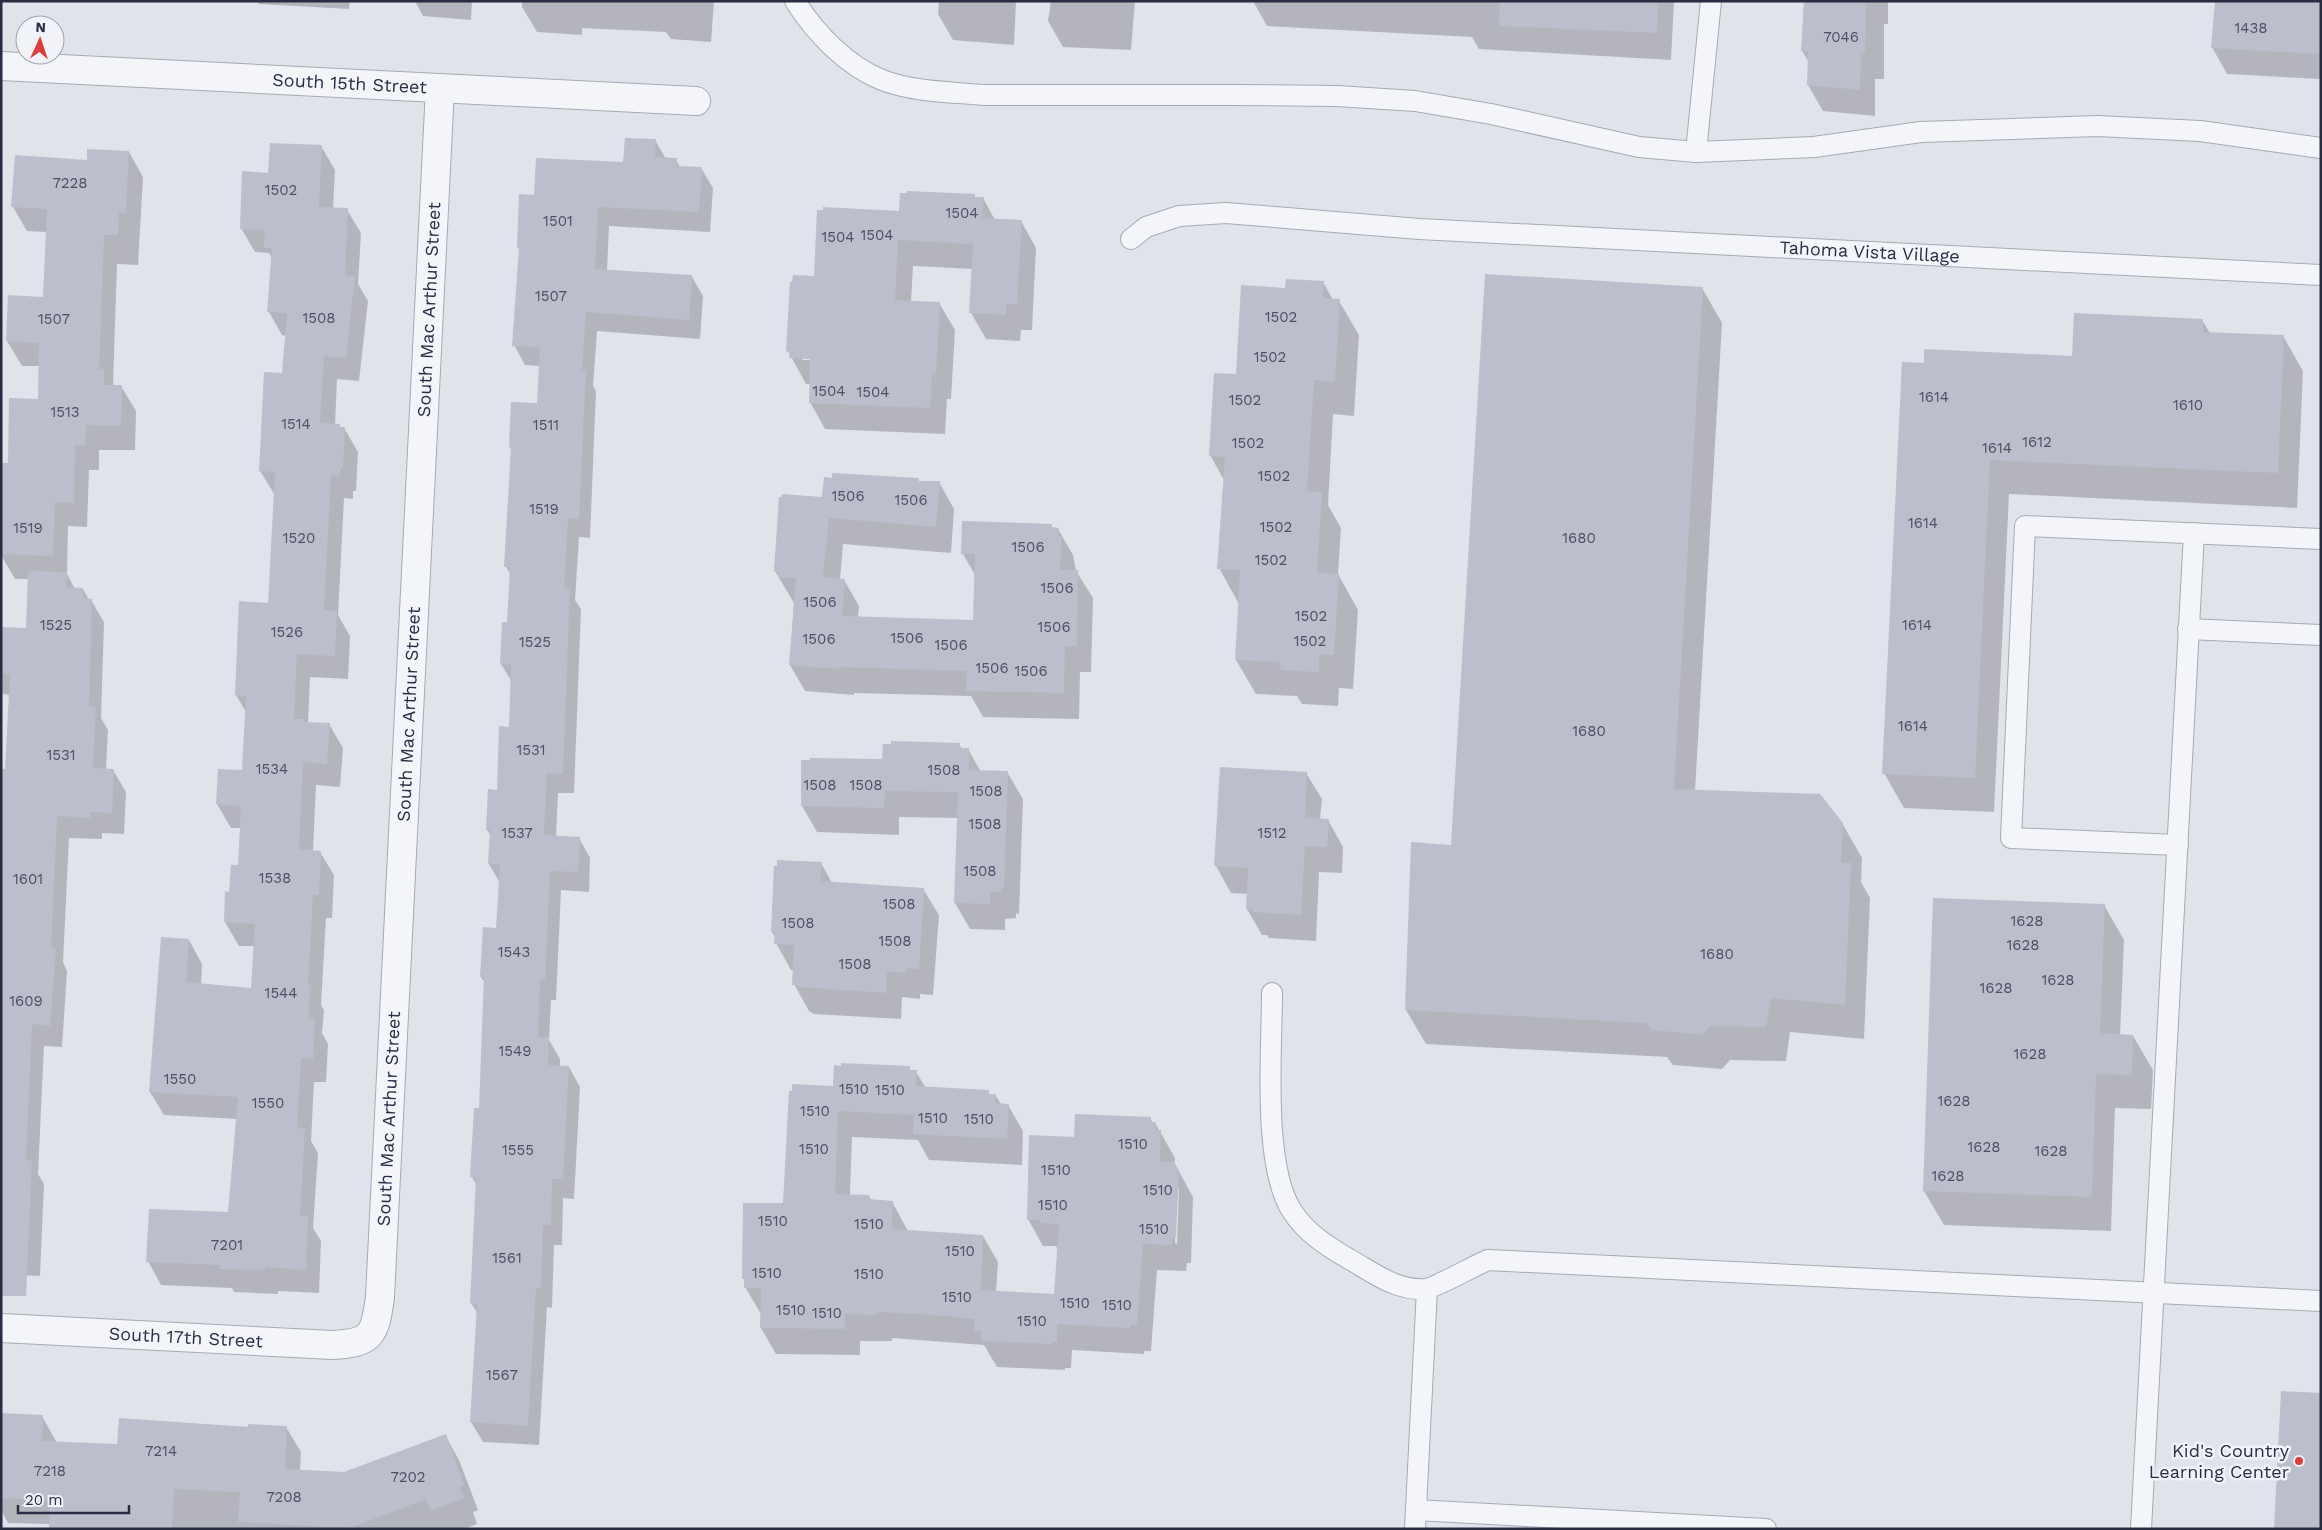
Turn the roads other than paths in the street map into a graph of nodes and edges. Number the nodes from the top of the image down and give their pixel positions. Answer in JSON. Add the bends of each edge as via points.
{"nodes":[{"id":1,"x":796,"y":1,"type":"edge"},
{"id":2,"x":1711,"y":1,"type":"edge"},
{"id":3,"x":1,"y":66,"type":"edge"},
{"id":4,"x":440,"y":88,"type":"junction"},
{"id":5,"x":696,"y":101,"type":"dead end"},
{"id":6,"x":2321,"y":148,"type":"edge"},
{"id":7,"x":1696,"y":152,"type":"junction"},
{"id":8,"x":1131,"y":239,"type":"dead end"},
{"id":9,"x":2321,"y":275,"type":"edge"},
{"id":10,"x":2194,"y":533,"type":"junction"},
{"id":11,"x":2321,"y":539,"type":"edge"},
{"id":12,"x":2188,"y":629,"type":"junction"},
{"id":13,"x":2321,"y":635,"type":"edge"},
{"id":14,"x":2178,"y":845,"type":"junction"},
{"id":15,"x":1272,"y":993,"type":"dead end"},
{"id":16,"x":1427,"y":1289,"type":"junction"},
{"id":17,"x":2154,"y":1293,"type":"junction"},
{"id":18,"x":2321,"y":1301,"type":"edge"},
{"id":19,"x":1,"y":1328,"type":"edge"},
{"id":20,"x":368,"y":1337,"type":"joint"},
{"id":21,"x":1416,"y":1519,"type":"edge"},
{"id":22,"x":1766,"y":1529,"type":"edge"},
{"id":23,"x":2141,"y":1529,"type":"edge"}],
"edges":[{"from":1,"to":7,"type":"lane","via":[[804,16],[826,41],[857,67],[882,80],[908,87],[984,95],[1336,96],[1415,101],[1639,147]]},
{"from":2,"to":7,"type":"lane"},
{"from":3,"to":4,"type":"street","name":"South 15th Street"},
{"from":4,"to":5,"type":"street","name":"South 15th Street"},
{"from":4,"to":20,"type":"street","name":"South Mac Arthur Street","via":[[380,1297],[375,1324]]},
{"from":6,"to":7,"type":"lane","via":[[2200,131],[2097,126],[1921,132],[1814,147]]},
{"from":8,"to":9,"type":"lane","name":"Tahoma Vista Village","via":[[1146,227],[1164,220],[1207,213],[1419,229]]},
{"from":10,"to":11,"type":"lane"},
{"from":10,"to":12,"type":"lane"},
{"from":10,"to":14,"type":"lane","via":[[2026,526],[2025,535],[2011,838]]},
{"from":12,"to":13,"type":"lane"},
{"from":12,"to":14,"type":"lane"},
{"from":14,"to":17,"type":"lane"},
{"from":15,"to":16,"type":"lane","via":[[1274,1151],[1278,1176],[1291,1210],[1314,1236],[1395,1286]]},
{"from":16,"to":17,"type":"lane","via":[[1488,1260]]},
{"from":16,"to":21,"type":"lane"},
{"from":17,"to":18,"type":"lane"},
{"from":17,"to":23,"type":"lane"},
{"from":19,"to":20,"type":"street","name":"South 17th Street","via":[[306,1345],[348,1344]]},
{"from":21,"to":22,"type":"lane"}]}
